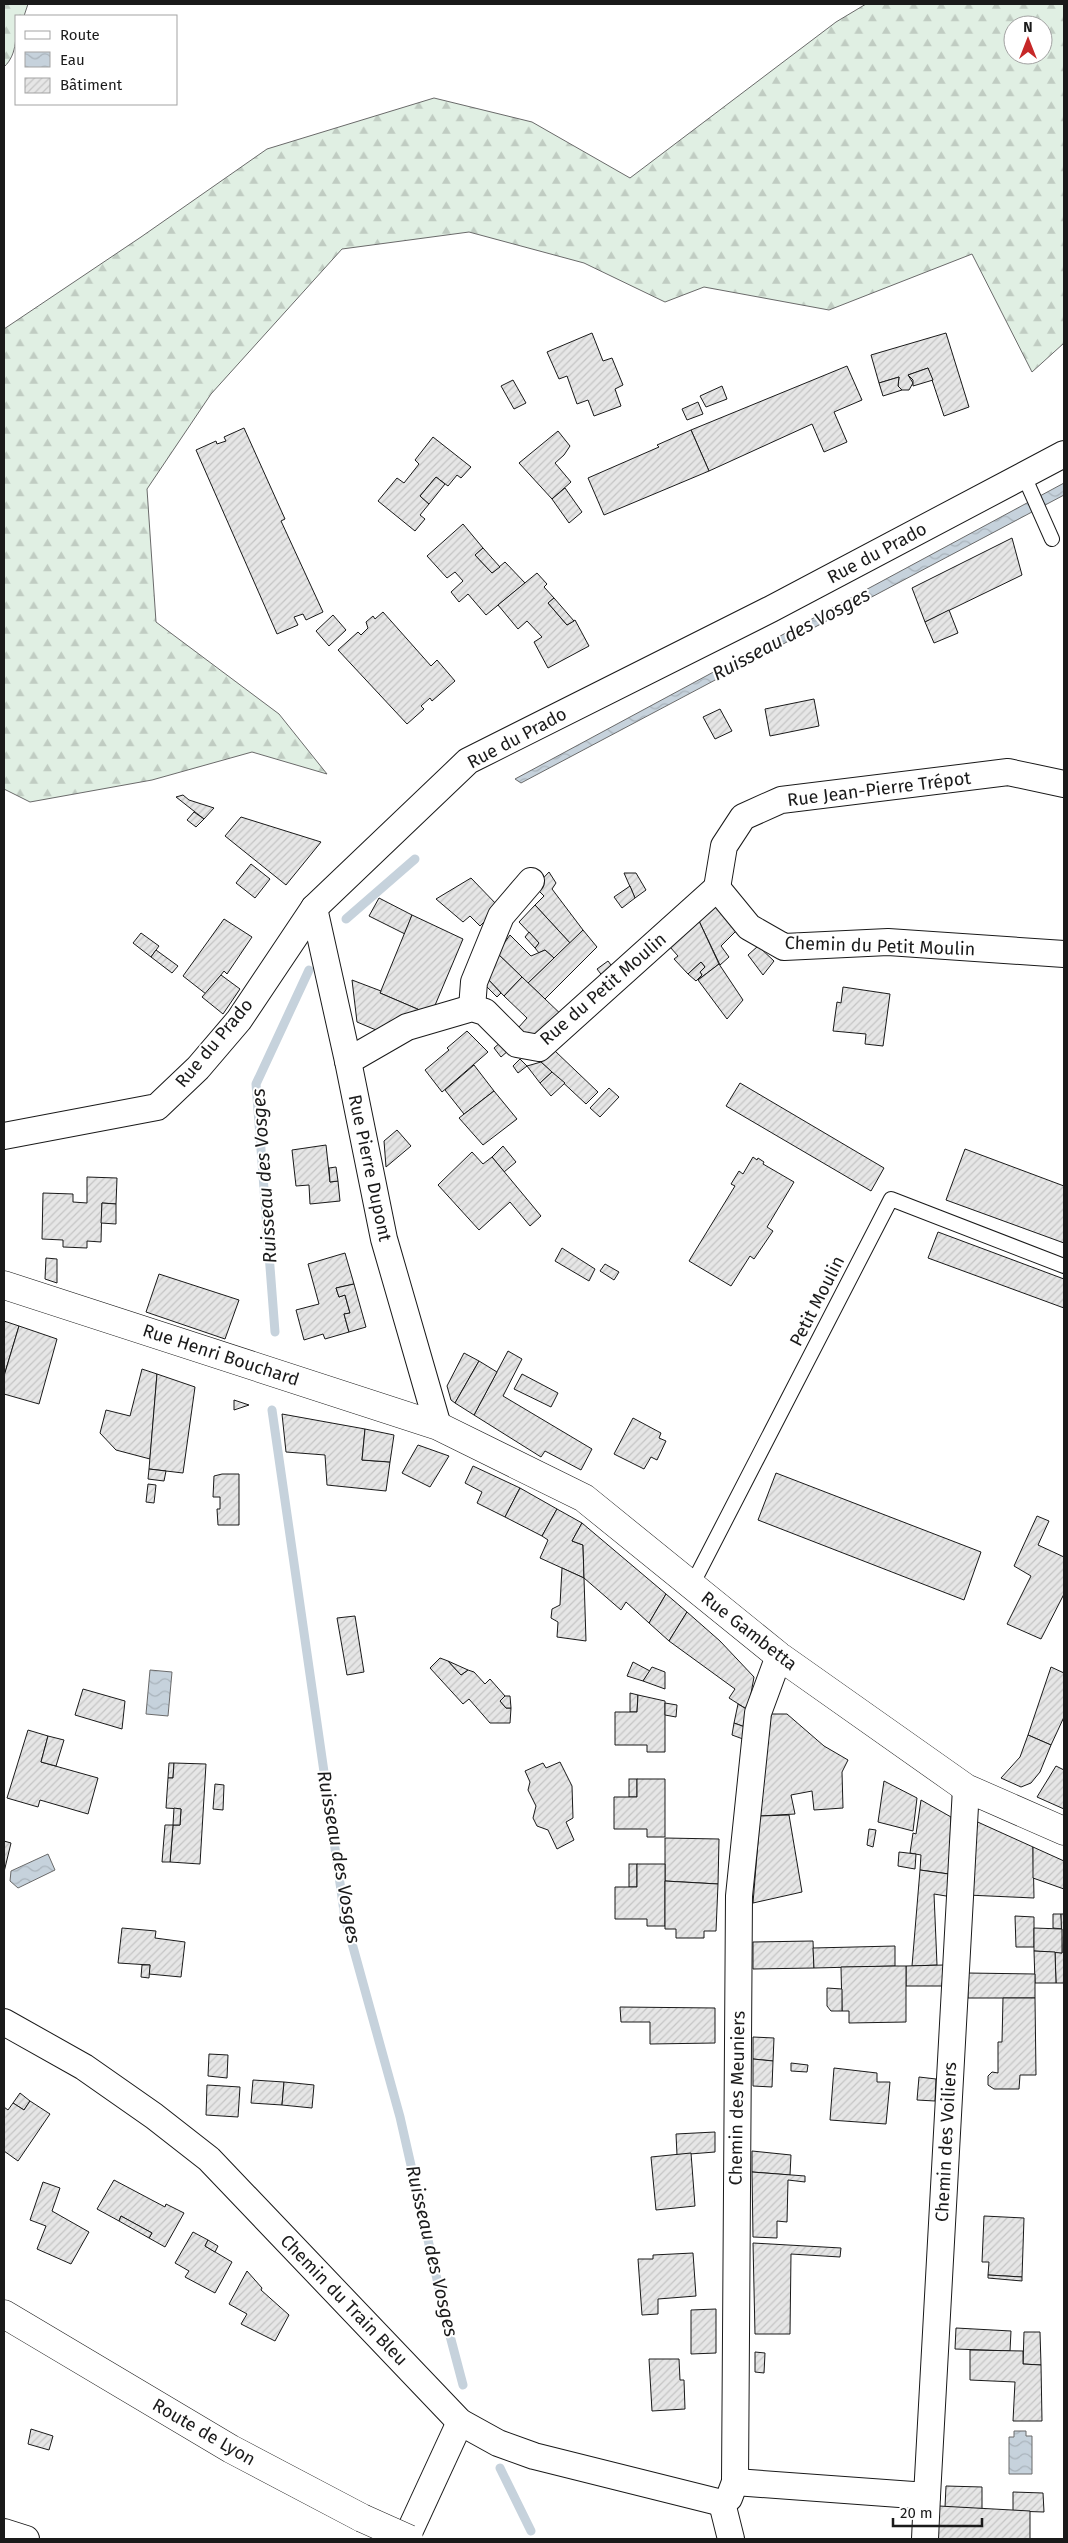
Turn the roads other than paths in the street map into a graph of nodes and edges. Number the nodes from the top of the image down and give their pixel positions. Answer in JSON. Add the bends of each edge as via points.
{"nodes":[{"id":1,"x":1064,"y":454,"type":"edge"},
{"id":2,"x":1024,"y":476,"type":"junction"},
{"id":3,"x":1052,"y":539,"type":"dead end"},
{"id":4,"x":1064,"y":784,"type":"edge"},
{"id":5,"x":531,"y":881,"type":"dead end"},
{"id":6,"x":717,"y":888,"type":"junction"},
{"id":7,"x":314,"y":908,"type":"junction"},
{"id":8,"x":1064,"y":954,"type":"edge"},
{"id":9,"x":472,"y":1008,"type":"junction"},
{"id":10,"x":348,"y":1061,"type":"junction"},
{"id":11,"x":4,"y":1136,"type":"edge"},
{"id":12,"x":1064,"y":1266,"type":"edge"},
{"id":13,"x":4,"y":1284,"type":"edge"},
{"id":14,"x":438,"y":1426,"type":"junction"},
{"id":15,"x":692,"y":1585,"type":"junction"},
{"id":16,"x":779,"y":1656,"type":"junction"},
{"id":17,"x":966,"y":1788,"type":"junction"},
{"id":18,"x":1064,"y":1831,"type":"edge"},
{"id":19,"x":4,"y":2022,"type":"edge"},
{"id":20,"x":4,"y":2314,"type":"edge"},
{"id":21,"x":460,"y":2422,"type":"junction"},
{"id":22,"x":729,"y":2493,"type":"junction"},
{"id":23,"x":927,"y":2496,"type":"junction"},
{"id":24,"x":4,"y":2532,"type":"edge"},
{"id":25,"x":26,"y":2539,"type":"edge"},
{"id":26,"x":408,"y":2539,"type":"edge"},
{"id":27,"x":731,"y":2539,"type":"edge"},
{"id":28,"x":925,"y":2539,"type":"edge"}],
"edges":[{"from":1,"to":2,"type":"street","name":"Rue du Prado"},
{"from":2,"to":3,"type":"lane"},
{"from":2,"to":7,"type":"street","name":"Rue du Prado","via":[[771,609],[468,762]]},
{"from":4,"to":6,"type":"street","name":"Rue Jean-Pierre Trépot","via":[[1008,772],[781,800],[743,817],[724,846]]},
{"from":5,"to":9,"type":"street","via":[[501,916],[474,982]]},
{"from":6,"to":8,"type":"street","name":"Chemin du Petit Moulin","via":[[749,927],[784,946],[888,942]]},
{"from":6,"to":9,"type":"street","name":"Rue du Petit Moulin","via":[[539,1048],[517,1044],[485,1012]]},
{"from":7,"to":10,"type":"street","name":"Rue Pierre Dupont"},
{"from":7,"to":11,"type":"street","name":"Rue du Prado","via":[[239,1020],[198,1068],[157,1108]]},
{"from":9,"to":10,"type":"street","via":[[407,1027]]},
{"from":10,"to":14,"type":"street","name":"Rue Pierre Dupont","via":[[384,1239]]},
{"from":12,"to":15,"type":"lane","name":"Petit Moulin","via":[[891,1199]]},
{"from":13,"to":14,"type":"street","name":"Rue Henri Bouchard"},
{"from":14,"to":15,"type":"street","name":"Rue Gambetta","via":[[584,1498]]},
{"from":15,"to":16,"type":"street","name":"Rue Gambetta"},
{"from":16,"to":17,"type":"street","name":"Rue Gambetta"},
{"from":16,"to":22,"type":"street","name":"Chemin des Meuniers","via":[[758,1713],[739,1896]]},
{"from":17,"to":18,"type":"street","name":"Rue Gambetta"},
{"from":17,"to":23,"type":"street","name":"Chemin des Voiliers"},
{"from":19,"to":21,"type":"street","name":"Chemin du Train Bleu","via":[[84,2067],[209,2159]]},
{"from":20,"to":26,"type":"street","name":"Route de Lyon","bridge":true,"via":[[231,2449]]},
{"from":21,"to":22,"type":"street","name":"Chemin du Train Bleu","via":[[498,2443],[534,2456]]},
{"from":21,"to":26,"type":"street"},
{"from":22,"to":23,"type":"street"},
{"from":22,"to":27,"type":"street","name":"Chemin des Meuniers"},
{"from":23,"to":28,"type":"street","name":"Chemin des Voiliers"},
{"from":24,"to":25,"type":"street"}]}
